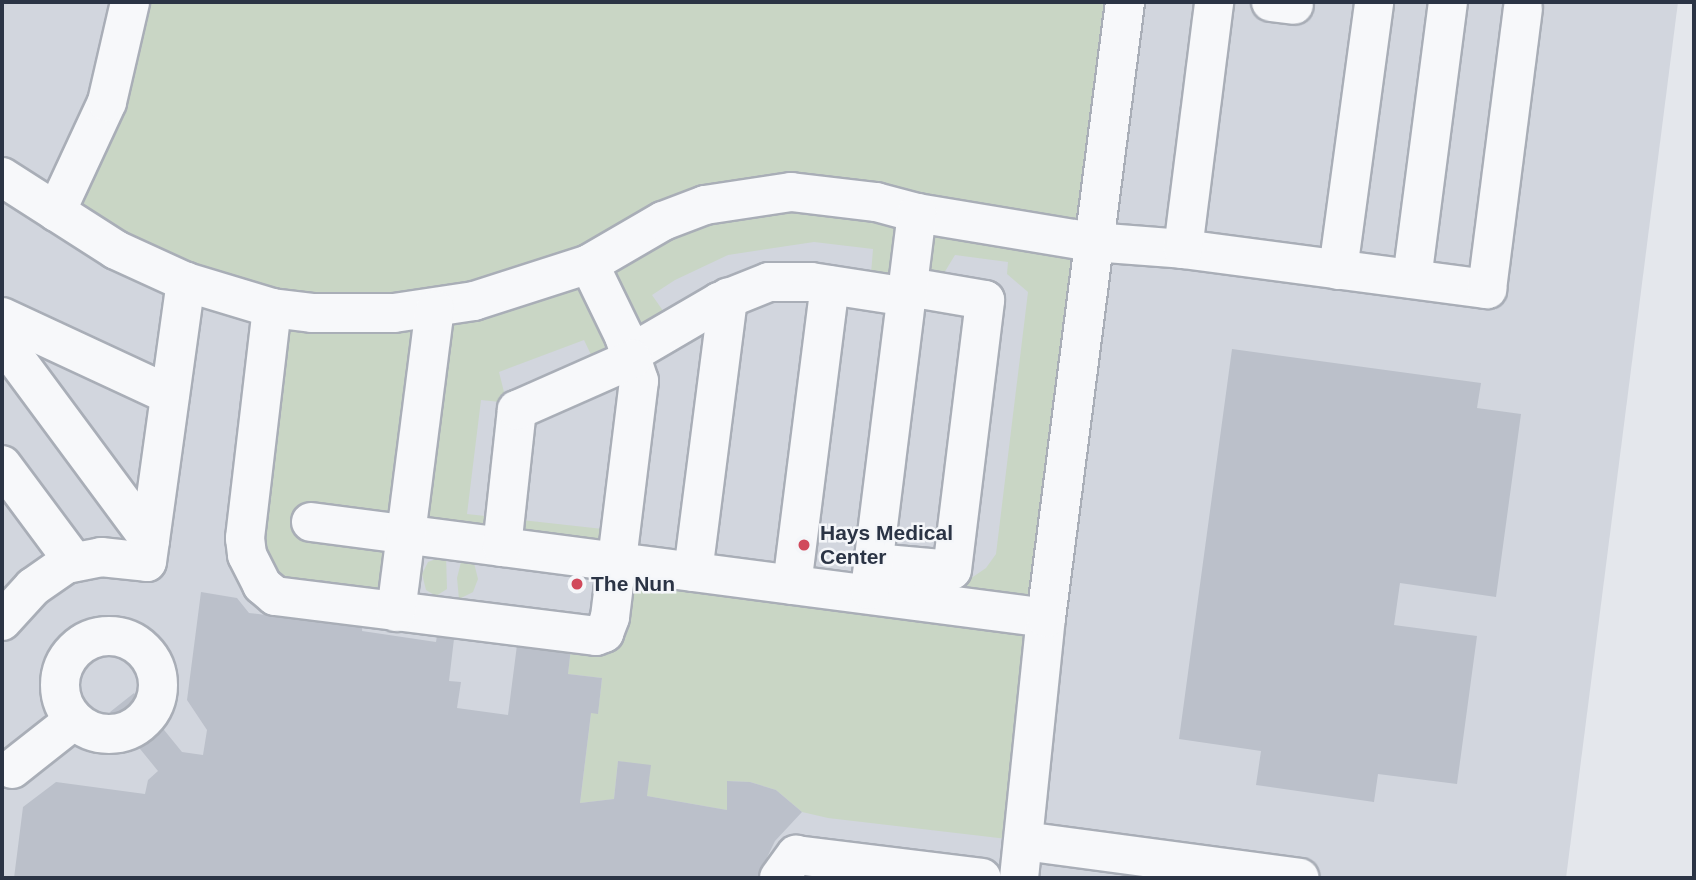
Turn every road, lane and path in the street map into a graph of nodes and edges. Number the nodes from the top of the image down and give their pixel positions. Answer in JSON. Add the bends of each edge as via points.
{"nodes":[{"id":1,"x":130,"y":2,"type":"edge"},
{"id":2,"x":1125,"y":2,"type":"edge"},
{"id":3,"x":1214,"y":2,"type":"edge"},
{"id":4,"x":1374,"y":2,"type":"edge"},
{"id":5,"x":1448,"y":2,"type":"edge"},
{"id":6,"x":1523,"y":8,"type":"dead end"},
{"id":7,"x":2,"y":177,"type":"edge"},
{"id":8,"x":32,"y":204,"type":"edge"},
{"id":9,"x":918,"y":213,"type":"junction"},
{"id":10,"x":1093,"y":242,"type":"junction"},
{"id":11,"x":1183,"y":249,"type":"junction"},
{"id":12,"x":589,"y":264,"type":"junction"},
{"id":13,"x":1338,"y":270,"type":"junction"},
{"id":14,"x":1412,"y":279,"type":"junction"},
{"id":15,"x":186,"y":282,"type":"junction"},
{"id":16,"x":830,"y":285,"type":"junction"},
{"id":17,"x":908,"y":292,"type":"junction"},
{"id":18,"x":728,"y":297,"type":"junction"},
{"id":19,"x":272,"y":308,"type":"junction"},
{"id":20,"x":435,"y":309,"type":"junction"},
{"id":21,"x":2,"y":317,"type":"edge"},
{"id":22,"x":2,"y":340,"type":"edge"},
{"id":23,"x":631,"y":356,"type":"junction"},
{"id":24,"x":170,"y":395,"type":"junction"},
{"id":25,"x":2,"y":465,"type":"edge"},
{"id":26,"x":311,"y":522,"type":"dead end"},
{"id":27,"x":405,"y":534,"type":"junction"},
{"id":28,"x":150,"y":540,"type":"junction"},
{"id":29,"x":502,"y":547,"type":"junction"},
{"id":30,"x":74,"y":562,"type":"junction"},
{"id":31,"x":617,"y":562,"type":"junction"},
{"id":32,"x":693,"y":572,"type":"junction"},
{"id":33,"x":872,"y":579,"type":"junction"},
{"id":34,"x":792,"y":585,"type":"junction"},
{"id":35,"x":396,"y":612,"type":"junction"},
{"id":36,"x":3,"y":616,"type":"edge"},
{"id":37,"x":1046,"y":618,"type":"junction"},
{"id":38,"x":74,"y":720,"type":"dead end"},
{"id":39,"x":5,"y":765,"type":"edge"},
{"id":40,"x":1024,"y":841,"type":"junction"},
{"id":41,"x":1147,"y":868,"type":"edge"},
{"id":42,"x":847,"y":870,"type":"edge"},
{"id":43,"x":1224,"y":873,"type":"edge"},
{"id":44,"x":779,"y":878,"type":"edge"},
{"id":45,"x":982,"y":878,"type":"edge"},
{"id":46,"x":1019,"y":878,"type":"edge"},
{"id":47,"x":1300,"y":878,"type":"edge"}],
"edges":[{"from":1,"to":8,"type":"lane","via":[[103,114]]},
{"from":2,"to":10,"type":"lane"},
{"from":3,"to":11,"type":"lane"},
{"from":4,"to":13,"type":"lane"},
{"from":5,"to":14,"type":"lane"},
{"from":6,"to":14,"type":"lane","via":[[1487,289]]},
{"from":7,"to":8,"type":"lane"},
{"from":8,"to":15,"type":"lane"},
{"from":9,"to":10,"type":"lane"},
{"from":9,"to":12,"type":"lane","via":[[834,195],[747,195],[663,221]]},
{"from":9,"to":17,"type":"lane"},
{"from":10,"to":11,"type":"lane"},
{"from":10,"to":37,"type":"lane"},
{"from":11,"to":13,"type":"lane"},
{"from":12,"to":20,"type":"lane","via":[[513,290]]},
{"from":12,"to":23,"type":"lane"},
{"from":13,"to":14,"type":"lane"},
{"from":15,"to":19,"type":"lane"},
{"from":15,"to":24,"type":"lane"},
{"from":16,"to":17,"type":"lane"},
{"from":16,"to":18,"type":"lane","via":[[769,282]]},
{"from":16,"to":34,"type":"lane"},
{"from":17,"to":33,"type":"lane"},
{"from":17,"to":33,"type":"lane","via":[[985,300],[955,543],[951,570]]},
{"from":18,"to":23,"type":"lane"},
{"from":18,"to":32,"type":"lane"},
{"from":19,"to":20,"type":"lane","via":[[353,314]]},
{"from":19,"to":35,"type":"lane","via":[[246,521],[247,555],[253,571],[275,596]]},
{"from":20,"to":27,"type":"lane"},
{"from":21,"to":24,"type":"lane"},
{"from":22,"to":28,"type":"lane"},
{"from":23,"to":29,"type":"lane","via":[[517,410]]},
{"from":23,"to":31,"type":"lane","via":[[639,381]]},
{"from":24,"to":28,"type":"lane"},
{"from":25,"to":30,"type":"lane"},
{"from":26,"to":27,"type":"lane"},
{"from":27,"to":29,"type":"lane"},
{"from":27,"to":35,"type":"lane"},
{"from":28,"to":30,"type":"lane","via":[[147,562],[101,557]]},
{"from":29,"to":31,"type":"lane"},
{"from":30,"to":36,"type":"lane","via":[[33,587]]},
{"from":31,"to":32,"type":"lane"},
{"from":31,"to":35,"type":"lane","via":[[608,625],[596,636]]},
{"from":32,"to":34,"type":"lane"},
{"from":33,"to":34,"type":"lane"},
{"from":33,"to":37,"type":"lane"},
{"from":37,"to":40,"type":"lane"},
{"from":38,"to":39,"type":"lane"},
{"from":40,"to":41,"type":"lane"},
{"from":40,"to":46,"type":"lane"},
{"from":41,"to":43,"type":"lane"},
{"from":42,"to":44,"type":"lane","via":[[796,855]]},
{"from":42,"to":45,"type":"lane"},
{"from":43,"to":47,"type":"lane"}]}
